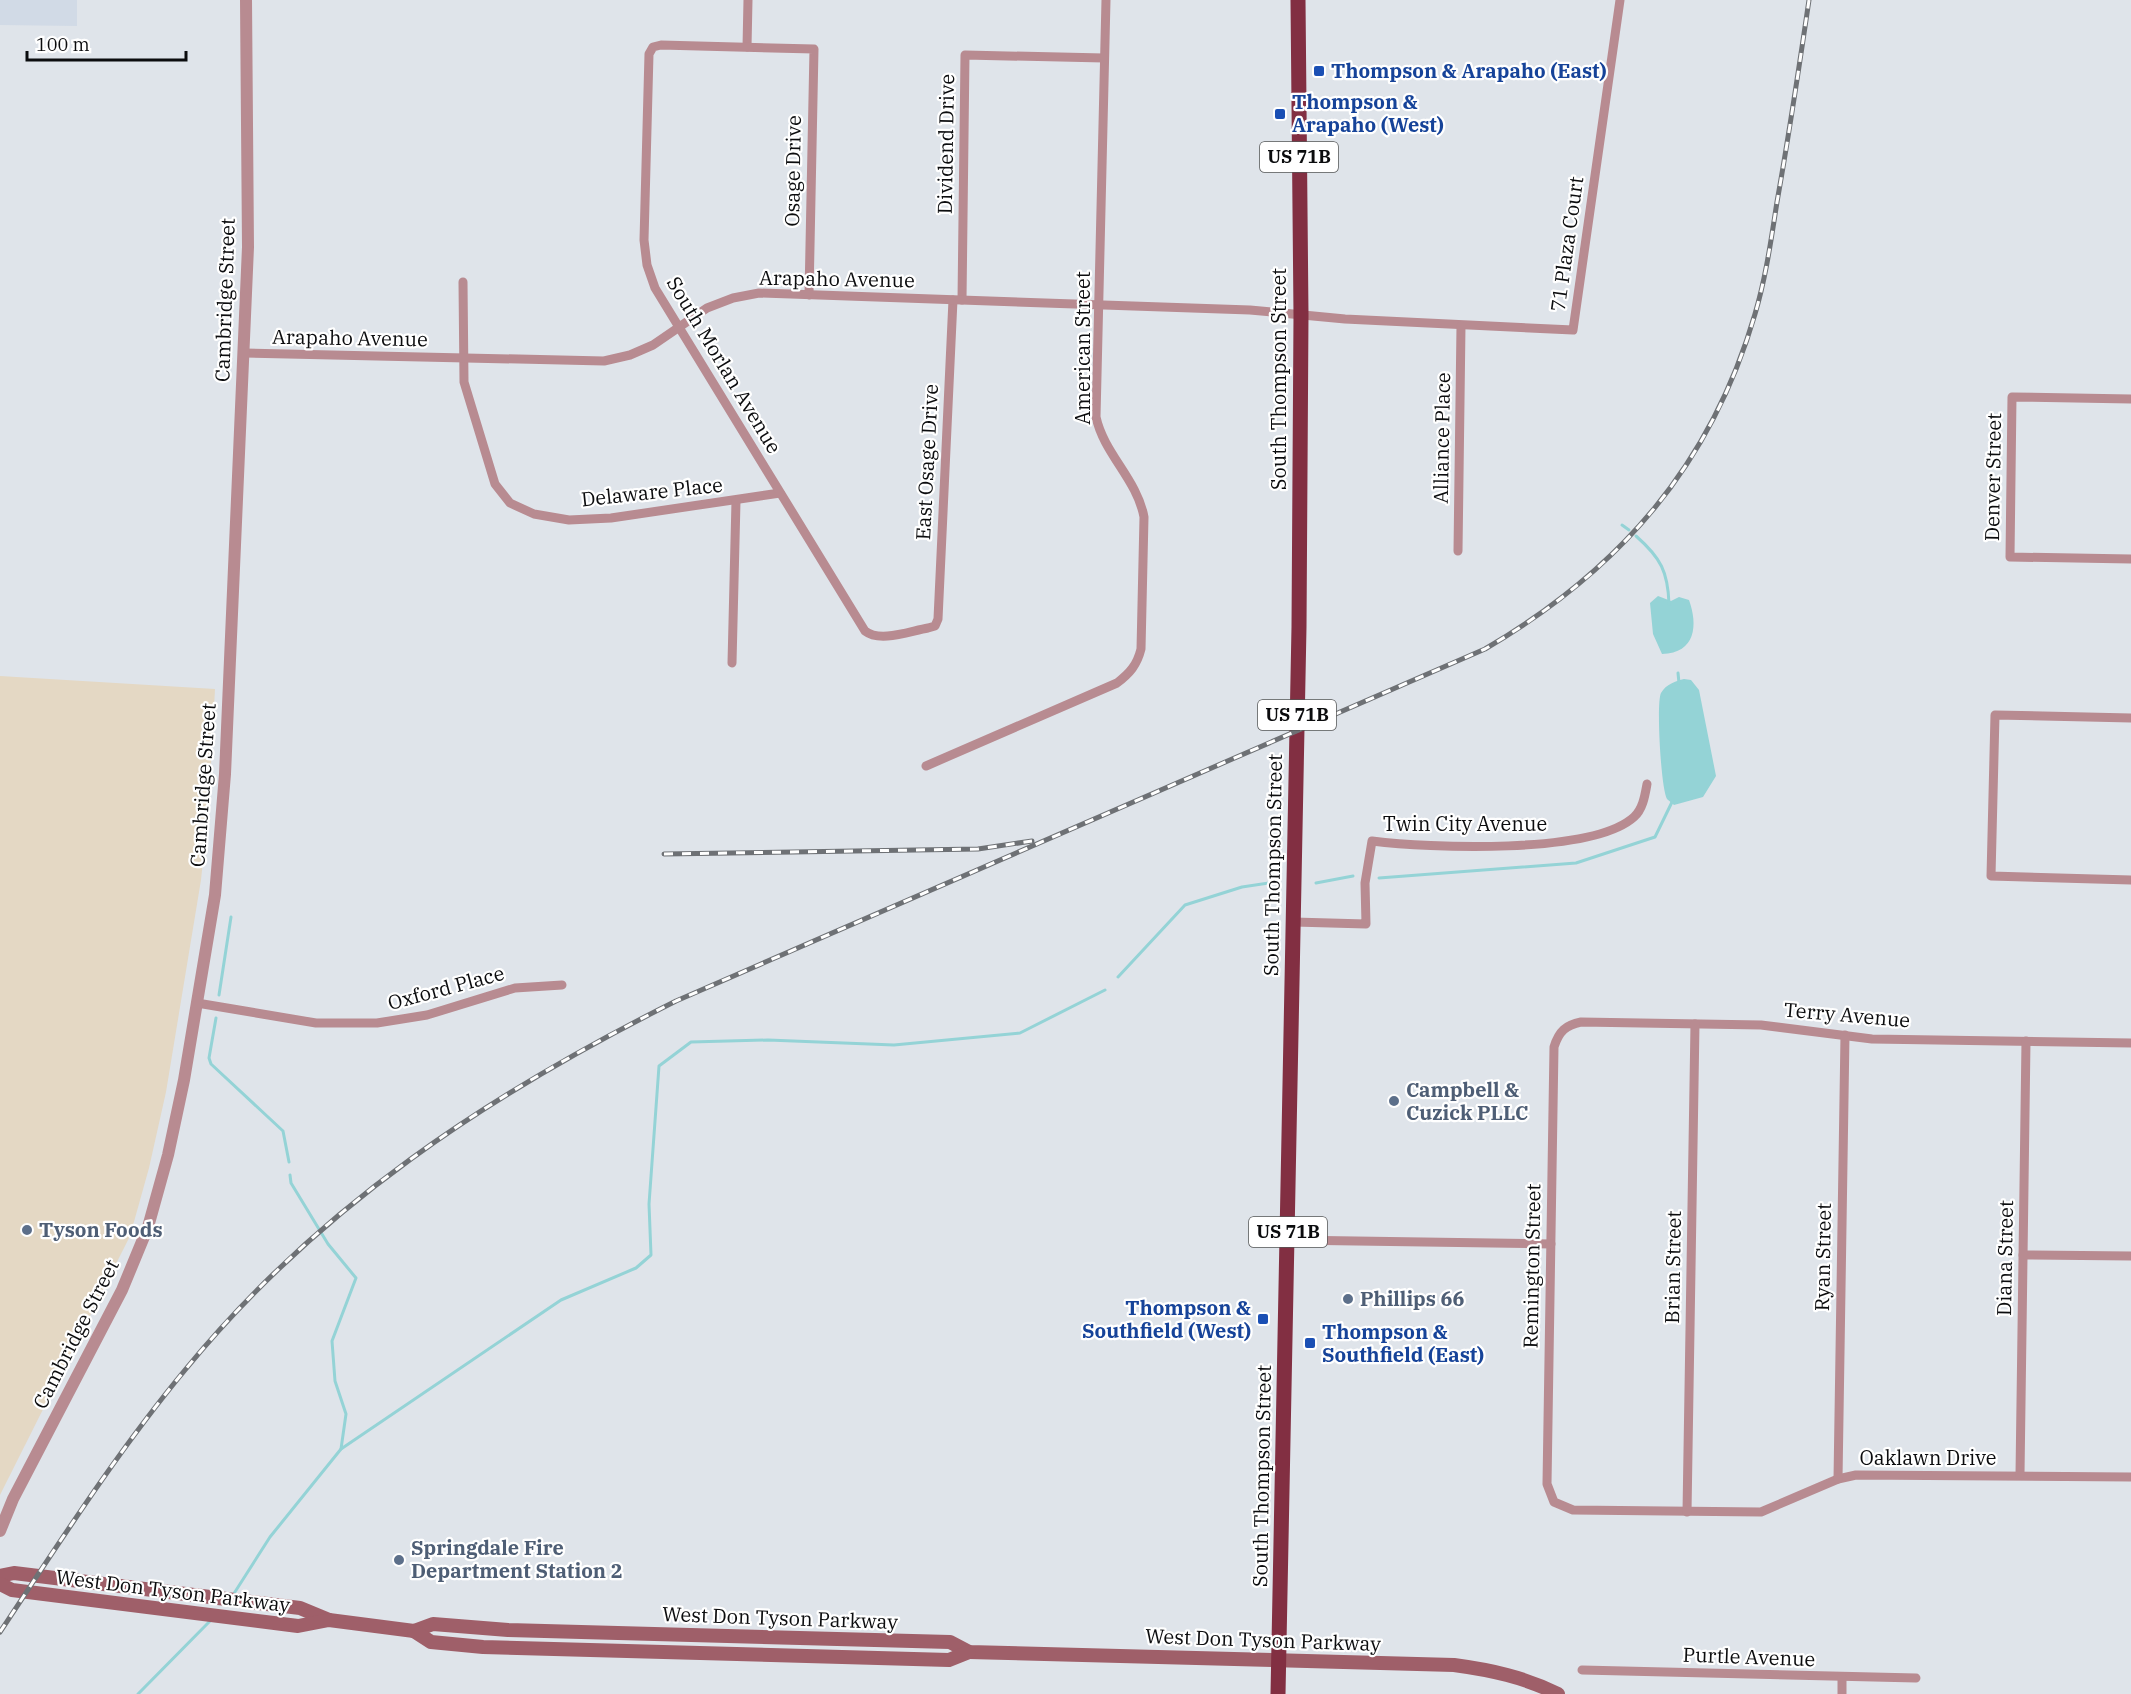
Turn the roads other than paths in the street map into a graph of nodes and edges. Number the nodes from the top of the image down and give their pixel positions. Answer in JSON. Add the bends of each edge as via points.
{"nodes":[{"id":1,"x":246,"y":0,"type":"edge"},
{"id":2,"x":748,"y":0,"type":"edge"},
{"id":3,"x":1106,"y":0,"type":"edge"},
{"id":4,"x":1298,"y":0,"type":"edge"},
{"id":5,"x":1620,"y":0,"type":"edge"},
{"id":6,"x":747,"y":47,"type":"junction"},
{"id":7,"x":1104,"y":58,"type":"junction"},
{"id":8,"x":463,"y":282,"type":"dead end"},
{"id":9,"x":809,"y":295,"type":"junction"},
{"id":10,"x":957,"y":300,"type":"junction"},
{"id":11,"x":1100,"y":303,"type":"junction"},
{"id":12,"x":1301,"y":315,"type":"junction"},
{"id":13,"x":1461,"y":326,"type":"junction"},
{"id":14,"x":679,"y":328,"type":"junction"},
{"id":15,"x":244,"y":353,"type":"junction"},
{"id":16,"x":463,"y":358,"type":"junction"},
{"id":17,"x":2131,"y":399,"type":"edge"},
{"id":18,"x":780,"y":493,"type":"junction"},
{"id":19,"x":736,"y":501,"type":"junction"},
{"id":20,"x":1458,"y":551,"type":"dead end"},
{"id":21,"x":2131,"y":559,"type":"edge"},
{"id":22,"x":872,"y":636,"type":"joint"},
{"id":23,"x":732,"y":663,"type":"dead end"},
{"id":24,"x":2131,"y":718,"type":"edge"},
{"id":25,"x":926,"y":766,"type":"dead end"},
{"id":26,"x":1647,"y":784,"type":"dead end"},
{"id":27,"x":2131,"y":880,"type":"edge"},
{"id":28,"x":1293,"y":922,"type":"junction"},
{"id":29,"x":562,"y":985,"type":"dead end"},
{"id":30,"x":197,"y":1003,"type":"junction"},
{"id":31,"x":1695,"y":1024,"type":"junction"},
{"id":32,"x":1562,"y":1030,"type":"joint"},
{"id":33,"x":1845,"y":1035,"type":"junction"},
{"id":34,"x":2026,"y":1041,"type":"junction"},
{"id":35,"x":2131,"y":1043,"type":"edge"},
{"id":36,"x":1288,"y":1240,"type":"junction"},
{"id":37,"x":1551,"y":1244,"type":"junction"},
{"id":38,"x":2023,"y":1255,"type":"junction"},
{"id":39,"x":2131,"y":1256,"type":"edge"},
{"id":40,"x":2020,"y":1475,"type":"junction"},
{"id":41,"x":2131,"y":1477,"type":"edge"},
{"id":42,"x":1838,"y":1479,"type":"junction"},
{"id":43,"x":1554,"y":1502,"type":"joint"},
{"id":44,"x":1687,"y":1512,"type":"junction"},
{"id":45,"x":0,"y":1532,"type":"edge"},
{"id":46,"x":0,"y":1576,"type":"edge"},
{"id":47,"x":0,"y":1584,"type":"edge"},
{"id":48,"x":329,"y":1620,"type":"junction"},
{"id":49,"x":1279,"y":1660,"type":"junction"},
{"id":50,"x":1582,"y":1670,"type":"dead end"},
{"id":51,"x":1842,"y":1678,"type":"junction"},
{"id":52,"x":1916,"y":1678,"type":"dead end"},
{"id":53,"x":1278,"y":1694,"type":"edge"},
{"id":54,"x":1558,"y":1694,"type":"edge"},
{"id":55,"x":1842,"y":1694,"type":"edge"}],
"edges":[{"from":1,"to":15,"type":"street","name":"Cambridge Street","via":[[248,247]]},
{"from":2,"to":6,"type":"street"},
{"from":3,"to":7,"type":"street","name":"American Street"},
{"from":4,"to":12,"type":"highway","name":"South Thompson Street","number":"US 71B"},
{"from":5,"to":13,"type":"street","name":"71 Plaza Court","via":[[1573,330]]},
{"from":6,"to":9,"type":"street","name":"Osage Drive","via":[[814,49]]},
{"from":6,"to":14,"type":"street","name":"South Morlan Avenue","via":[[661,45],[653,47],[649,54],[644,240],[655,288]]},
{"from":7,"to":10,"type":"street","name":"Dividend Drive","via":[[965,56]]},
{"from":7,"to":11,"type":"street","name":"American Street"},
{"from":8,"to":16,"type":"street","name":"Delaware Place"},
{"from":9,"to":10,"type":"street","name":"Arapaho Avenue"},
{"from":9,"to":14,"type":"street","name":"Arapaho Avenue","via":[[759,293],[733,298],[707,308]]},
{"from":10,"to":11,"type":"street","name":"Arapaho Avenue"},
{"from":10,"to":22,"type":"street","name":"East Osage Drive","via":[[938,619],[935,626]]},
{"from":11,"to":12,"type":"street","name":"Arapaho Avenue"},
{"from":11,"to":25,"type":"street","name":"American Street","via":[[1096,417],[1100,434],[1141,501],[1144,517],[1138,662],[1117,683]]},
{"from":12,"to":13,"type":"street","name":"71 Plaza Court"},
{"from":12,"to":28,"type":"highway","name":"South Thompson Street","number":"US 71B"},
{"from":13,"to":20,"type":"street","name":"Alliance Place"},
{"from":14,"to":16,"type":"street","name":"Arapaho Avenue","via":[[653,345],[604,361]]},
{"from":14,"to":18,"type":"street","name":"South Morlan Avenue"},
{"from":15,"to":16,"type":"street","name":"Arapaho Avenue"},
{"from":15,"to":30,"type":"street","name":"Cambridge Street","via":[[221,832]]},
{"from":16,"to":19,"type":"street","name":"Delaware Place","via":[[464,382],[495,484],[510,503],[534,514],[569,519],[611,518]]},
{"from":17,"to":21,"type":"street","name":"Denver Street","via":[[2012,397],[2010,557]]},
{"from":18,"to":19,"type":"street","name":"Delaware Place"},
{"from":18,"to":22,"type":"street","name":"South Morlan Avenue","via":[[865,631]]},
{"from":19,"to":23,"type":"street"},
{"from":24,"to":27,"type":"street","via":[[1995,715],[1991,876]]},
{"from":26,"to":28,"type":"street","name":"Twin City Avenue","via":[[1637,815],[1625,825],[1596,834],[1529,846],[1372,841],[1365,883],[1366,924]]},
{"from":28,"to":36,"type":"highway","name":"South Thompson Street","number":"US 71B"},
{"from":29,"to":30,"type":"street","name":"Oxford Place","via":[[515,988],[427,1015],[377,1023],[316,1023]]},
{"from":30,"to":45,"type":"street","name":"Cambridge Street","via":[[168,1155],[142,1242],[122,1290],[13,1499]]},
{"from":31,"to":32,"type":"street","name":"Terry Avenue","via":[[1581,1022]]},
{"from":31,"to":33,"type":"street","name":"Terry Avenue","via":[[1761,1025]]},
{"from":31,"to":44,"type":"street","name":"Brian Street"},
{"from":32,"to":37,"type":"street","name":"Remington Street","via":[[1554,1047]]},
{"from":33,"to":34,"type":"street","name":"Terry Avenue","via":[[1872,1039]]},
{"from":33,"to":42,"type":"street","name":"Ryan Street"},
{"from":34,"to":35,"type":"street","name":"Terry Avenue"},
{"from":34,"to":38,"type":"street","name":"Diana Street"},
{"from":36,"to":37,"type":"street"},
{"from":36,"to":49,"type":"highway","name":"South Thompson Street","number":"US 71B"},
{"from":37,"to":43,"type":"street","name":"Remington Street","via":[[1547,1484]]},
{"from":38,"to":39,"type":"street"},
{"from":38,"to":40,"type":"street","name":"Diana Street"},
{"from":40,"to":41,"type":"street","name":"Oaklawn Drive"},
{"from":40,"to":42,"type":"street","name":"Oaklawn Drive","via":[[1873,1473]]},
{"from":42,"to":44,"type":"street","name":"Oaklawn Drive","via":[[1761,1512]]},
{"from":43,"to":44,"type":"street","name":"Oaklawn Drive","via":[[1573,1510]]},
{"from":46,"to":48,"type":"main road","via":[[15,1573],[300,1608]]},
{"from":47,"to":48,"type":"main road","name":"West Don Tyson Parkway","via":[[16,1590],[298,1626]]},
{"from":48,"to":49,"type":"main road","name":"West Don Tyson Parkway","via":[[414,1631],[433,1624],[508,1630],[950,1642],[969,1652]]},
{"from":49,"to":53,"type":"highway","name":"South Thompson Street","number":"US 71B"},
{"from":49,"to":54,"type":"main road","name":"West Don Tyson Parkway","via":[[1484,1669],[1535,1682]]},
{"from":50,"to":51,"type":"street","name":"Purtle Avenue"},
{"from":51,"to":52,"type":"street","name":"Purtle Avenue"},
{"from":51,"to":55,"type":"street"}]}
